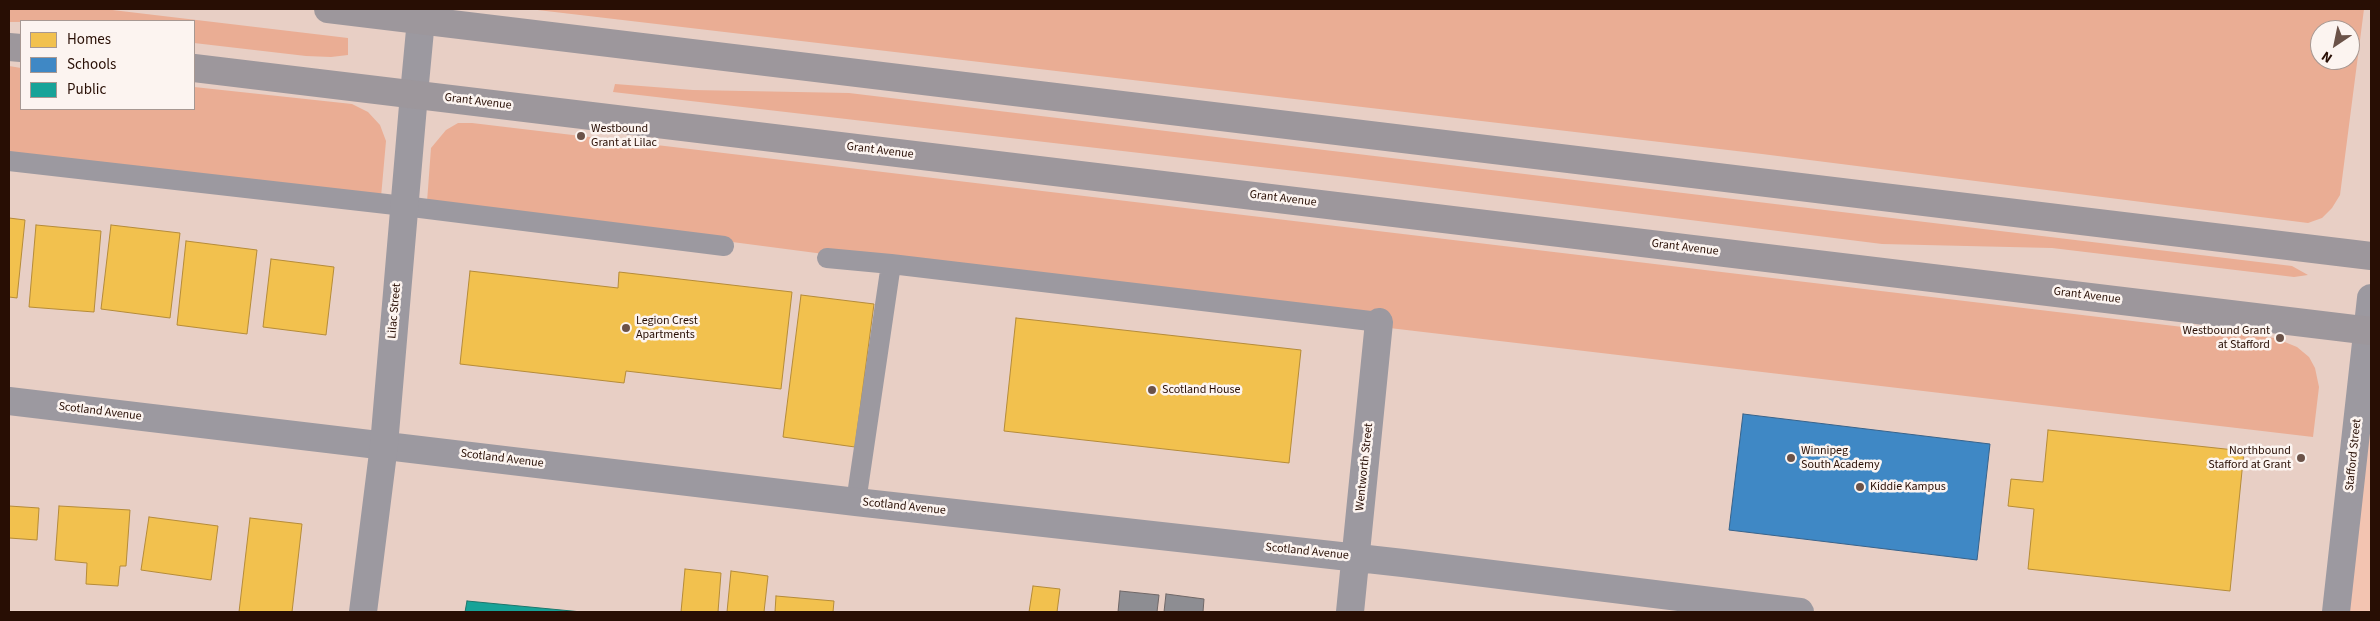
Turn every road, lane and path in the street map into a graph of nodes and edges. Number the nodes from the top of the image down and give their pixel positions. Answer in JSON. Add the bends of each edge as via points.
{"nodes":[{"id":1,"x":328,"y":9,"type":"edge"},
{"id":2,"x":422,"y":14,"type":"edge"},
{"id":3,"x":195,"y":68,"type":"edge"},
{"id":4,"x":414,"y":94,"type":"junction"},
{"id":5,"x":9,"y":162,"type":"edge"},
{"id":6,"x":404,"y":206,"type":"junction"},
{"id":7,"x":724,"y":246,"type":"dead end"},
{"id":8,"x":2371,"y":256,"type":"edge"},
{"id":9,"x":827,"y":258,"type":"dead end"},
{"id":10,"x":891,"y":264,"type":"junction"},
{"id":11,"x":2371,"y":298,"type":"edge"},
{"id":12,"x":1380,"y":322,"type":"joint"},
{"id":13,"x":2370,"y":330,"type":"edge"},
{"id":14,"x":9,"y":401,"type":"edge"},
{"id":15,"x":384,"y":445,"type":"junction"},
{"id":16,"x":856,"y":502,"type":"junction"},
{"id":17,"x":1356,"y":558,"type":"junction"},
{"id":18,"x":363,"y":612,"type":"edge"},
{"id":19,"x":1350,"y":612,"type":"edge"},
{"id":20,"x":1800,"y":612,"type":"edge"},
{"id":21,"x":2336,"y":612,"type":"edge"}],
"edges":[{"from":1,"to":2,"type":"main road"},
{"from":2,"to":4,"type":"street","name":"Lilac Street"},
{"from":2,"to":8,"type":"main road"},
{"from":3,"to":4,"type":"main road","name":"Grant Avenue"},
{"from":4,"to":6,"type":"street","name":"Lilac Street"},
{"from":4,"to":13,"type":"main road","name":"Grant Avenue"},
{"from":5,"to":6,"type":"lane"},
{"from":6,"to":7,"type":"lane"},
{"from":6,"to":15,"type":"street","name":"Lilac Street"},
{"from":9,"to":10,"type":"lane"},
{"from":10,"to":12,"type":"lane"},
{"from":10,"to":16,"type":"lane"},
{"from":11,"to":13,"type":"street","name":"Stafford Street"},
{"from":12,"to":17,"type":"street","name":"Wentworth Street"},
{"from":13,"to":21,"type":"street","name":"Stafford Street"},
{"from":14,"to":15,"type":"street","name":"Scotland Avenue"},
{"from":15,"to":16,"type":"street","name":"Scotland Avenue"},
{"from":15,"to":18,"type":"street","name":"Lilac Street"},
{"from":16,"to":17,"type":"street","name":"Scotland Avenue"},
{"from":17,"to":19,"type":"street","name":"Wentworth Street"},
{"from":17,"to":20,"type":"street","name":"Scotland Avenue"}]}
